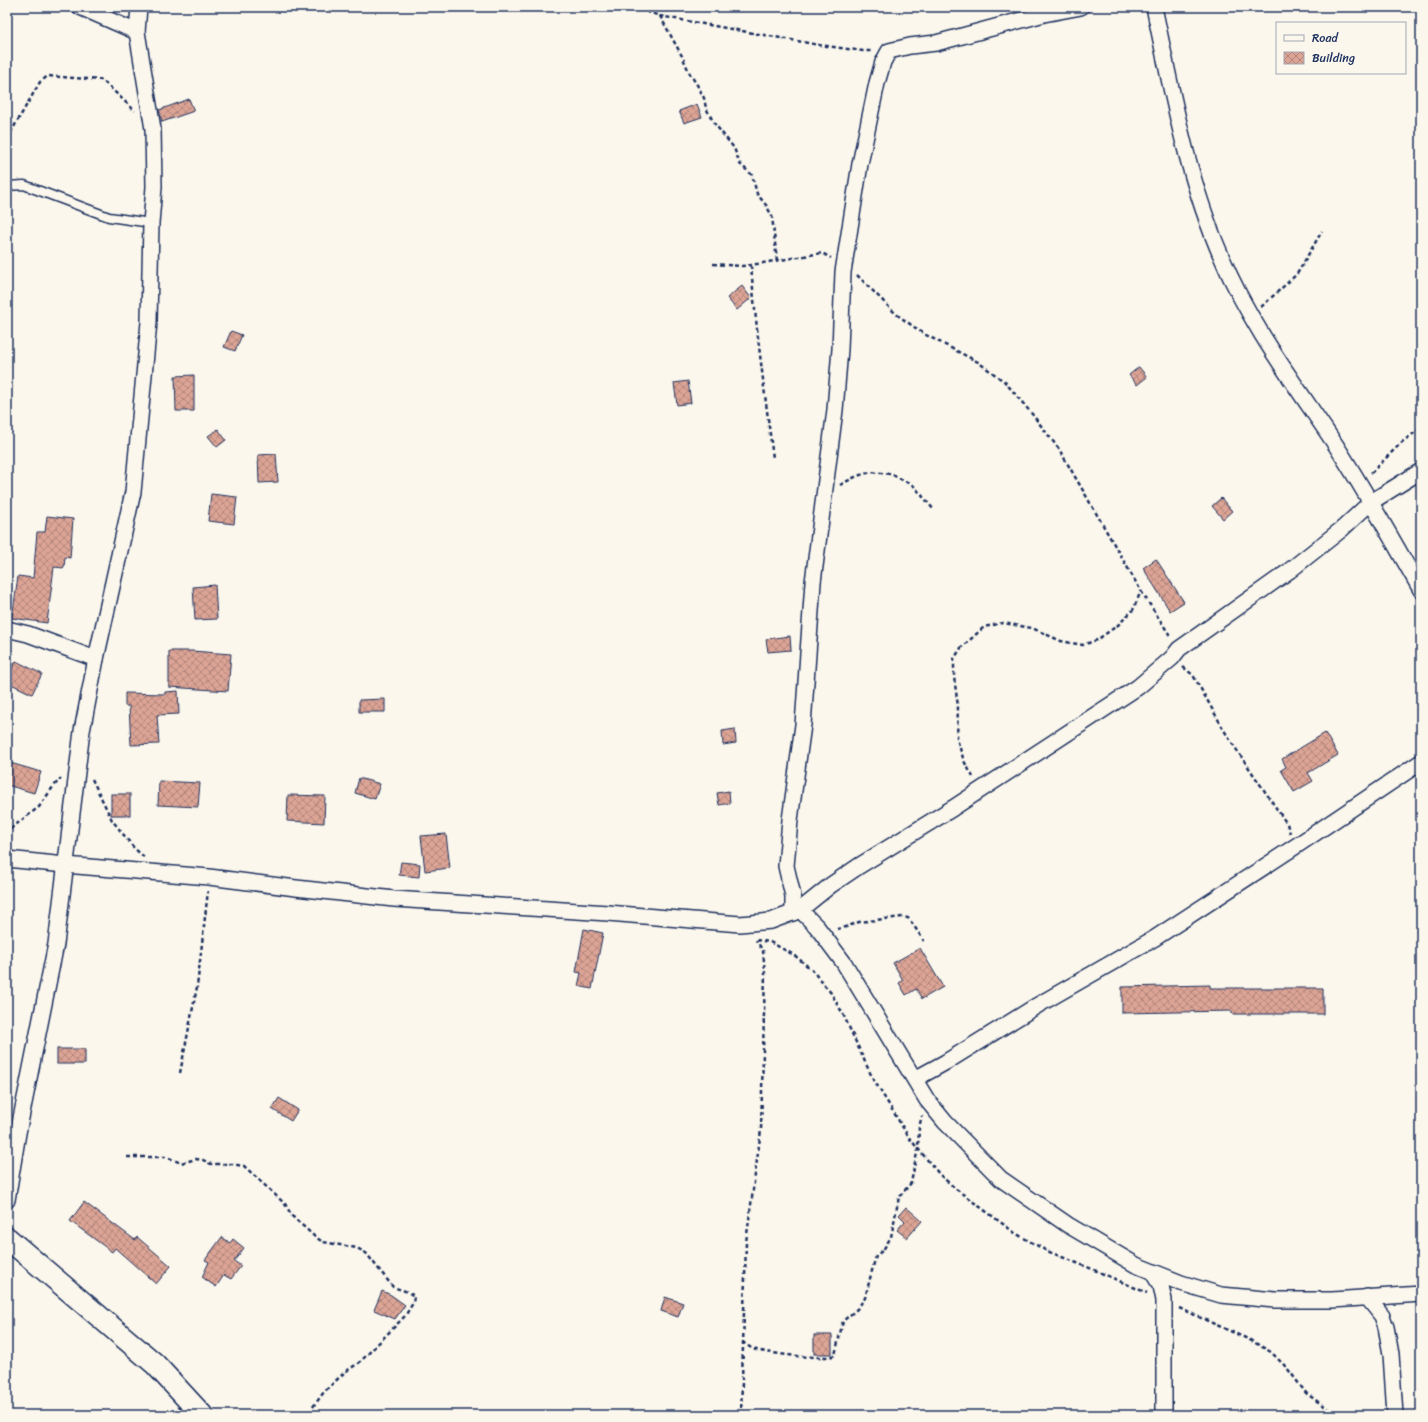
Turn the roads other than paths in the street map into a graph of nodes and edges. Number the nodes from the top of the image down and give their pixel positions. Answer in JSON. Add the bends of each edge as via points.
{"nodes":[{"id":1,"x":80,"y":7,"type":"edge"},
{"id":2,"x":139,"y":7,"type":"edge"},
{"id":3,"x":1081,"y":7,"type":"edge"},
{"id":4,"x":1154,"y":7,"type":"edge"},
{"id":5,"x":137,"y":32,"type":"junction"},
{"id":6,"x":7,"y":186,"type":"edge"},
{"id":7,"x":151,"y":223,"type":"junction"},
{"id":8,"x":1421,"y":472,"type":"edge"},
{"id":9,"x":1372,"y":502,"type":"junction"},
{"id":10,"x":1421,"y":590,"type":"edge"},
{"id":11,"x":7,"y":629,"type":"edge"},
{"id":12,"x":96,"y":659,"type":"junction"},
{"id":13,"x":1421,"y":762,"type":"edge"},
{"id":14,"x":7,"y":859,"type":"edge"},
{"id":15,"x":65,"y":865,"type":"junction"},
{"id":16,"x":797,"y":911,"type":"junction"},
{"id":17,"x":915,"y":1079,"type":"junction"},
{"id":18,"x":7,"y":1200,"type":"edge"},
{"id":19,"x":7,"y":1238,"type":"edge"},
{"id":20,"x":1153,"y":1273,"type":"junction"},
{"id":21,"x":1421,"y":1294,"type":"edge"},
{"id":22,"x":1367,"y":1297,"type":"junction"},
{"id":23,"x":202,"y":1415,"type":"edge"},
{"id":24,"x":1164,"y":1415,"type":"edge"},
{"id":25,"x":1395,"y":1415,"type":"edge"}],
"edges":[{"from":1,"to":5,"type":"street"},
{"from":2,"to":5,"type":"street"},
{"from":3,"to":16,"type":"street","via":[[936,43],[889,51],[883,62],[860,164],[843,268],[840,349],[813,582],[803,725],[786,866]]},
{"from":4,"to":9,"type":"street","via":[[1169,82],[1196,189],[1222,258],[1251,317]]},
{"from":5,"to":7,"type":"street","via":[[153,129],[154,187]]},
{"from":6,"to":7,"type":"lane","via":[[24,184],[109,217]]},
{"from":7,"to":12,"type":"street","via":[[149,322],[133,492]]},
{"from":8,"to":9,"type":"street"},
{"from":9,"to":10,"type":"street"},
{"from":9,"to":16,"type":"street","via":[[1289,571],[1175,654],[1138,687],[859,866]]},
{"from":11,"to":12,"type":"street"},
{"from":12,"to":15,"type":"street","via":[[79,756]]},
{"from":13,"to":17,"type":"street","via":[[1155,938]]},
{"from":14,"to":15,"type":"street"},
{"from":15,"to":16,"type":"street","via":[[209,877],[394,899],[740,924],[771,921]]},
{"from":15,"to":18,"type":"street","via":[[56,944]]},
{"from":16,"to":17,"type":"street","via":[[817,927],[844,963]]},
{"from":17,"to":20,"type":"street","via":[[927,1100],[945,1122],[1001,1179],[1068,1225]]},
{"from":19,"to":23,"type":"main road","via":[[155,1364]]},
{"from":20,"to":22,"type":"street","via":[[1221,1295],[1275,1300]]},
{"from":20,"to":24,"type":"street","via":[[1161,1286],[1164,1300]]},
{"from":21,"to":22,"type":"street"},
{"from":22,"to":25,"type":"street","via":[[1382,1316],[1386,1328],[1391,1354]]}]}
